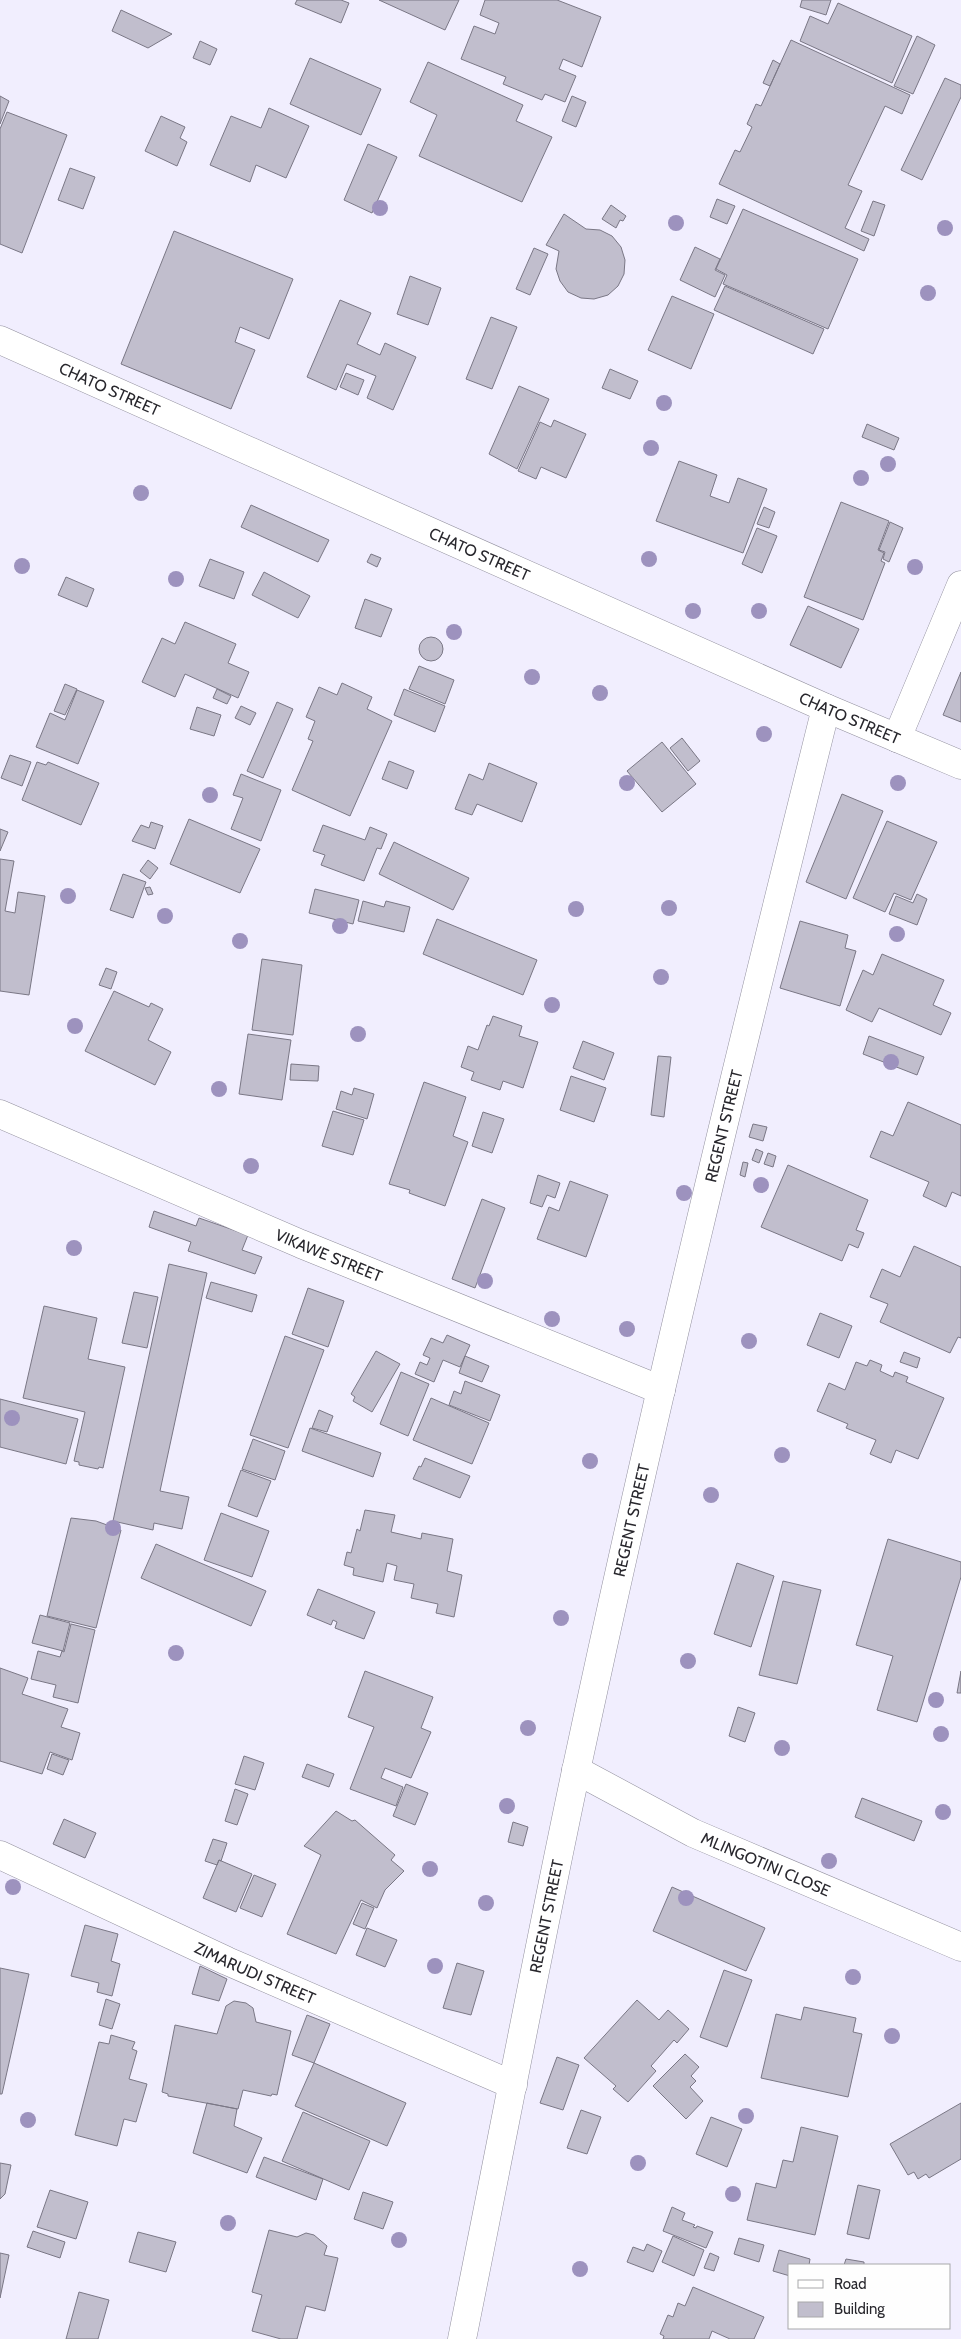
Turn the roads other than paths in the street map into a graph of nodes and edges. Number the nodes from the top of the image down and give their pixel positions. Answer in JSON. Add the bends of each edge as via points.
{"nodes":[{"id":1,"x":0,"y":340,"type":"edge"},
{"id":2,"x":961,"y":585,"type":"edge"},
{"id":3,"x":826,"y":708,"type":"junction"},
{"id":4,"x":897,"y":738,"type":"junction"},
{"id":5,"x":961,"y":765,"type":"edge"},
{"id":6,"x":0,"y":1114,"type":"edge"},
{"id":7,"x":661,"y":1390,"type":"junction"},
{"id":8,"x":576,"y":1770,"type":"junction"},
{"id":9,"x":0,"y":1855,"type":"edge"},
{"id":10,"x":961,"y":1947,"type":"edge"},
{"id":11,"x":513,"y":2085,"type":"junction"},
{"id":12,"x":462,"y":2339,"type":"edge"}],
"edges":[{"from":1,"to":3,"type":"street","name":"CHATO STREET"},
{"from":2,"to":4,"type":"street"},
{"from":3,"to":4,"type":"street","name":"CHATO STREET"},
{"from":3,"to":7,"type":"street","name":"REGENT STREET","via":[[730,1092]]},
{"from":4,"to":5,"type":"street","name":"CHATO STREET"},
{"from":6,"to":7,"type":"street","name":"VIKAWE STREET","via":[[301,1244]]},
{"from":7,"to":8,"type":"street","name":"REGENT STREET"},
{"from":8,"to":10,"type":"street","name":"MLINGOTINI CLOSE","via":[[693,1833]]},
{"from":8,"to":11,"type":"street","name":"REGENT STREET"},
{"from":9,"to":11,"type":"street","name":"ZIMARUDI STREET","via":[[227,1961]]},
{"from":11,"to":12,"type":"street","name":"REGENT STREET"}]}
